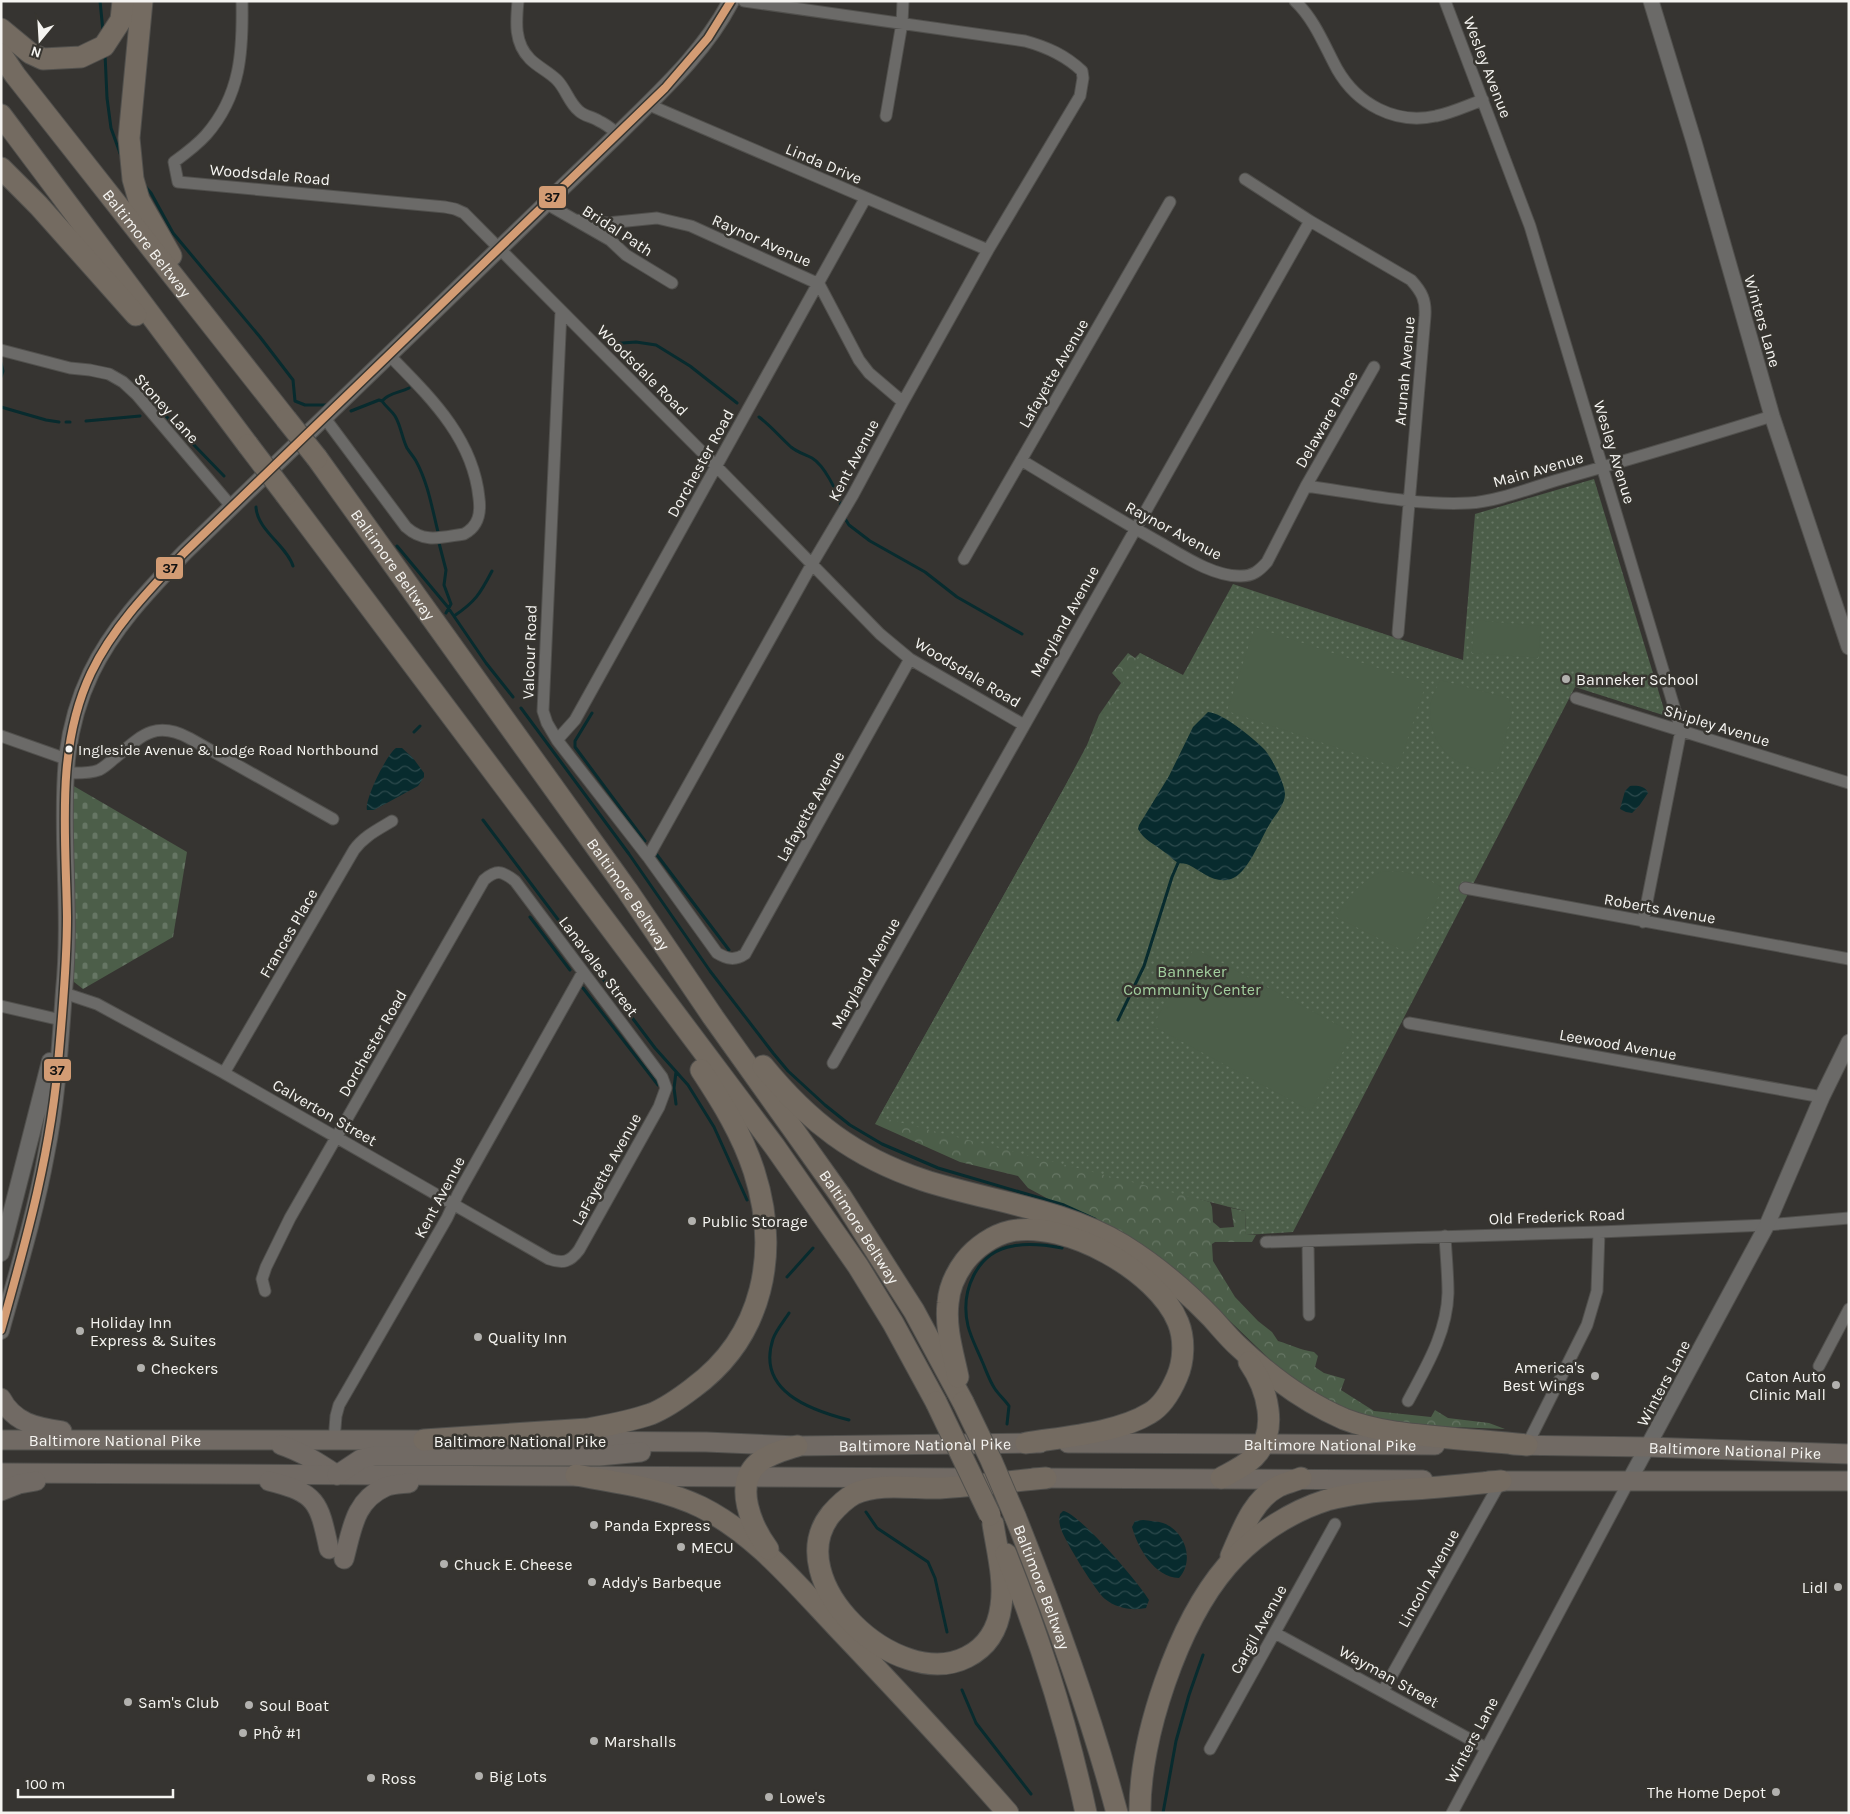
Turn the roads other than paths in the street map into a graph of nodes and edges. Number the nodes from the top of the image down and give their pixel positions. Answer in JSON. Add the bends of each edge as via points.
{"nodes":[{"id":1,"x":123,"y":1,"type":"edge"},
{"id":2,"x":142,"y":1,"type":"edge"},
{"id":3,"x":242,"y":1,"type":"edge"},
{"id":4,"x":518,"y":1,"type":"edge"},
{"id":5,"x":731,"y":1,"type":"edge"},
{"id":6,"x":744,"y":1,"type":"edge"},
{"id":7,"x":903,"y":1,"type":"edge"},
{"id":8,"x":1295,"y":1,"type":"edge"},
{"id":9,"x":1445,"y":1,"type":"edge"},
{"id":10,"x":1651,"y":1,"type":"edge"},
{"id":11,"x":902,"y":23,"type":"junction"},
{"id":12,"x":1,"y":29,"type":"edge"},
{"id":13,"x":1,"y":54,"type":"edge"},
{"id":14,"x":1483,"y":100,"type":"junction"},
{"id":15,"x":647,"y":104,"type":"junction"},
{"id":16,"x":1,"y":115,"type":"edge"},
{"id":17,"x":886,"y":116,"type":"dead end"},
{"id":18,"x":618,"y":134,"type":"junction"},
{"id":19,"x":1,"y":168,"type":"edge"},
{"id":20,"x":1245,"y":179,"type":"dead end"},
{"id":21,"x":865,"y":198,"type":"junction"},
{"id":22,"x":1170,"y":202,"type":"dead end"},
{"id":23,"x":547,"y":204,"type":"junction"},
{"id":24,"x":575,"y":220,"type":"junction"},
{"id":25,"x":1310,"y":221,"type":"junction"},
{"id":26,"x":500,"y":249,"type":"junction"},
{"id":27,"x":988,"y":250,"type":"junction"},
{"id":28,"x":672,"y":283,"type":"dead end"},
{"id":29,"x":819,"y":284,"type":"junction"},
{"id":30,"x":561,"y":311,"type":"junction"},
{"id":31,"x":1,"y":350,"type":"edge"},
{"id":32,"x":390,"y":356,"type":"junction"},
{"id":33,"x":1374,"y":367,"type":"dead end"},
{"id":34,"x":256,"y":383,"type":"junction"},
{"id":35,"x":903,"y":402,"type":"junction"},
{"id":36,"x":226,"y":416,"type":"junction"},
{"id":37,"x":1772,"y":416,"type":"junction"},
{"id":38,"x":324,"y":417,"type":"junction"},
{"id":39,"x":1021,"y":460,"type":"junction"},
{"id":40,"x":716,"y":466,"type":"junction"},
{"id":41,"x":1603,"y":467,"type":"junction"},
{"id":42,"x":1306,"y":486,"type":"junction"},
{"id":43,"x":1410,"y":500,"type":"junction"},
{"id":44,"x":231,"y":506,"type":"junction"},
{"id":45,"x":1135,"y":529,"type":"junction"},
{"id":46,"x":964,"y":559,"type":"dead end"},
{"id":47,"x":812,"y":564,"type":"junction"},
{"id":48,"x":1398,"y":633,"type":"dead end"},
{"id":49,"x":1849,"y":647,"type":"edge"},
{"id":50,"x":910,"y":660,"type":"junction"},
{"id":51,"x":1576,"y":698,"type":"dead end"},
{"id":52,"x":1024,"y":725,"type":"junction"},
{"id":53,"x":1681,"y":730,"type":"junction"},
{"id":54,"x":1,"y":736,"type":"edge"},
{"id":55,"x":557,"y":740,"type":"junction"},
{"id":56,"x":65,"y":766,"type":"junction"},
{"id":57,"x":1849,"y":783,"type":"edge"},
{"id":58,"x":333,"y":820,"type":"dead end"},
{"id":59,"x":392,"y":821,"type":"dead end"},
{"id":60,"x":648,"y":857,"type":"junction"},
{"id":61,"x":497,"y":872,"type":"joint"},
{"id":62,"x":580,"y":886,"type":"junction"},
{"id":63,"x":1465,"y":888,"type":"dead end"},
{"id":64,"x":628,"y":890,"type":"junction"},
{"id":65,"x":1643,"y":922,"type":"junction"},
{"id":66,"x":1849,"y":959,"type":"edge"},
{"id":67,"x":731,"y":960,"type":"joint"},
{"id":68,"x":583,"y":972,"type":"junction"},
{"id":69,"x":64,"y":993,"type":"junction"},
{"id":70,"x":1,"y":1006,"type":"edge"},
{"id":71,"x":61,"y":1020,"type":"junction"},
{"id":72,"x":1409,"y":1023,"type":"dead end"},
{"id":73,"x":1849,"y":1042,"type":"edge"},
{"id":74,"x":834,"y":1063,"type":"dead end"},
{"id":75,"x":224,"y":1073,"type":"junction"},
{"id":76,"x":666,"y":1088,"type":"joint"},
{"id":77,"x":1822,"y":1097,"type":"junction"},
{"id":78,"x":337,"y":1138,"type":"junction"},
{"id":79,"x":453,"y":1206,"type":"junction"},
{"id":80,"x":1849,"y":1218,"type":"edge"},
{"id":81,"x":1766,"y":1225,"type":"junction"},
{"id":82,"x":1599,"y":1232,"type":"junction"},
{"id":83,"x":1445,"y":1236,"type":"junction"},
{"id":84,"x":1266,"y":1242,"type":"dead end"},
{"id":85,"x":1308,"y":1242,"type":"junction"},
{"id":86,"x":1,"y":1253,"type":"edge"},
{"id":87,"x":1,"y":1257,"type":"edge"},
{"id":88,"x":20,"y":1262,"type":"junction"},
{"id":89,"x":566,"y":1262,"type":"joint"},
{"id":90,"x":265,"y":1291,"type":"dead end"},
{"id":91,"x":1849,"y":1309,"type":"edge"},
{"id":92,"x":1309,"y":1315,"type":"dead end"},
{"id":93,"x":1,"y":1331,"type":"edge"},
{"id":94,"x":1237,"y":1346,"type":"junction"},
{"id":95,"x":1819,"y":1366,"type":"dead end"},
{"id":96,"x":1,"y":1398,"type":"edge"},
{"id":97,"x":1408,"y":1401,"type":"dead end"},
{"id":98,"x":963,"y":1402,"type":"junction"},
{"id":99,"x":1,"y":1440,"type":"edge"},
{"id":100,"x":115,"y":1440,"type":"junction"},
{"id":101,"x":424,"y":1440,"type":"junction"},
{"id":102,"x":270,"y":1441,"type":"junction"},
{"id":103,"x":334,"y":1441,"type":"junction"},
{"id":104,"x":706,"y":1442,"type":"junction"},
{"id":105,"x":1026,"y":1443,"type":"junction"},
{"id":106,"x":1262,"y":1444,"type":"junction"},
{"id":107,"x":1527,"y":1445,"type":"junction"},
{"id":108,"x":797,"y":1446,"type":"junction"},
{"id":109,"x":1648,"y":1447,"type":"junction"},
{"id":110,"x":1849,"y":1454,"type":"edge"},
{"id":111,"x":1849,"y":1458,"type":"edge"},
{"id":112,"x":1,"y":1473,"type":"edge"},
{"id":113,"x":81,"y":1474,"type":"junction"},
{"id":114,"x":236,"y":1474,"type":"junction"},
{"id":115,"x":337,"y":1475,"type":"junction"},
{"id":116,"x":455,"y":1475,"type":"junction"},
{"id":117,"x":576,"y":1475,"type":"junction"},
{"id":118,"x":748,"y":1476,"type":"junction"},
{"id":119,"x":1046,"y":1478,"type":"junction"},
{"id":120,"x":1221,"y":1478,"type":"junction"},
{"id":121,"x":1301,"y":1478,"type":"junction"},
{"id":122,"x":1500,"y":1481,"type":"junction"},
{"id":123,"x":1629,"y":1481,"type":"junction"},
{"id":124,"x":1849,"y":1481,"type":"edge"},
{"id":125,"x":1829,"y":1482,"type":"junction"},
{"id":126,"x":1,"y":1491,"type":"edge"},
{"id":127,"x":992,"y":1519,"type":"junction"},
{"id":128,"x":1335,"y":1524,"type":"dead end"},
{"id":129,"x":779,"y":1566,"type":"junction"},
{"id":130,"x":1227,"y":1566,"type":"junction"},
{"id":131,"x":1275,"y":1633,"type":"junction"},
{"id":132,"x":1383,"y":1691,"type":"junction"},
{"id":133,"x":1486,"y":1748,"type":"junction"},
{"id":134,"x":1210,"y":1750,"type":"dead end"},
{"id":135,"x":1008,"y":1813,"type":"edge"},
{"id":136,"x":1086,"y":1813,"type":"edge"},
{"id":137,"x":1117,"y":1813,"type":"edge"},
{"id":138,"x":1140,"y":1813,"type":"edge"},
{"id":139,"x":1452,"y":1813,"type":"edge"}],
"edges":[{"from":1,"to":12,"type":"highway","via":[[121,20],[104,46],[81,57],[43,59],[30,53]]},
{"from":2,"to":34,"type":"highway","via":[[129,138],[133,179],[139,200],[169,252]]},
{"from":3,"to":26,"type":"street","name":"Woodsdale Road","via":[[241,56],[232,91],[206,136],[174,162],[178,182],[455,209],[472,219]]},
{"from":4,"to":18,"type":"street","via":[[516,25],[522,49],[530,60],[561,84],[577,110],[601,121]]},
{"from":5,"to":15,"type":"main road","via":[[704,44]]},
{"from":6,"to":11,"type":"street"},
{"from":7,"to":11,"type":"street"},
{"from":8,"to":14,"type":"street","via":[[1315,26],[1345,81],[1377,109],[1406,118],[1421,118],[1438,116]]},
{"from":9,"to":14,"type":"street","name":"Wesley Avenue"},
{"from":10,"to":37,"type":"street","name":"Winters Lane"},
{"from":11,"to":17,"type":"street"},
{"from":11,"to":27,"type":"street","name":"Kent Avenue","via":[[1044,46],[1064,56],[1082,71],[1084,78],[1080,96]]},
{"from":13,"to":34,"type":"highway","name":"Baltimore Beltway"},
{"from":14,"to":41,"type":"street","name":"Wesley Avenue","via":[[1530,226]]},
{"from":15,"to":18,"type":"main road"},
{"from":15,"to":21,"type":"street","name":"Linda Drive"},
{"from":16,"to":36,"type":"highway","name":"Baltimore Beltway"},
{"from":18,"to":23,"type":"main road"},
{"from":19,"to":36,"type":"highway","via":[[34,200]]},
{"from":20,"to":25,"type":"street","name":"Arunah Avenue"},
{"from":21,"to":27,"type":"street","name":"Linda Drive"},
{"from":21,"to":29,"type":"street","name":"Dorchester Road"},
{"from":22,"to":39,"type":"street","name":"Lafayette Avenue"},
{"from":23,"to":24,"type":"street","name":"Bridal Path"},
{"from":23,"to":26,"type":"main road"},
{"from":24,"to":28,"type":"street","name":"Bridal Path"},
{"from":24,"to":29,"type":"street","name":"Raynor Avenue","via":[[607,223],[657,218],[675,221]]},
{"from":25,"to":43,"type":"street","name":"Arunah Avenue","via":[[1411,280],[1424,298]]},
{"from":25,"to":45,"type":"street","name":"Maryland Avenue"},
{"from":26,"to":30,"type":"street","name":"Woodsdale Road"},
{"from":26,"to":32,"type":"main road"},
{"from":27,"to":35,"type":"street","name":"Kent Avenue"},
{"from":29,"to":35,"type":"street","name":"Raynor Avenue","via":[[864,367]]},
{"from":29,"to":40,"type":"street","name":"Dorchester Road"},
{"from":30,"to":40,"type":"street","name":"Woodsdale Road"},
{"from":30,"to":55,"type":"street","name":"Valcour Road","via":[[543,696],[543,711]]},
{"from":31,"to":44,"type":"street","name":"Stoney Lane","via":[[70,368],[109,374],[123,382]]},
{"from":32,"to":38,"type":"main road"},
{"from":32,"to":38,"type":"street","via":[[446,417],[469,457],[476,475],[480,508],[479,518],[469,531],[429,539],[414,534]]},
{"from":33,"to":42,"type":"street","name":"Delaware Place"},
{"from":34,"to":64,"type":"highway","name":"Baltimore Beltway","bridge":true,"via":[[317,458]]},
{"from":35,"to":47,"type":"street","name":"Kent Avenue"},
{"from":36,"to":62,"type":"highway","name":"Baltimore Beltway","bridge":true},
{"from":37,"to":41,"type":"street","name":"Main Avenue"},
{"from":37,"to":49,"type":"street","name":"Winters Lane"},
{"from":38,"to":44,"type":"main road"},
{"from":39,"to":45,"type":"street","name":"Raynor Avenue"},
{"from":39,"to":46,"type":"street","name":"Lafayette Avenue"},
{"from":40,"to":47,"type":"street","name":"Woodsdale Road"},
{"from":40,"to":55,"type":"street","name":"Dorchester Road","via":[[575,720]]},
{"from":41,"to":43,"type":"street","name":"Main Avenue","via":[[1471,503]]},
{"from":41,"to":53,"type":"street","name":"Wesley Avenue"},
{"from":42,"to":43,"type":"street","name":"Main Avenue"},
{"from":42,"to":45,"type":"street","name":"Raynor Avenue","via":[[1267,562],[1248,576],[1239,577],[1193,562]]},
{"from":43,"to":48,"type":"street","name":"Arunah Avenue"},
{"from":44,"to":56,"type":"main road","via":[[142,596],[113,635],[82,695]]},
{"from":45,"to":52,"type":"street","name":"Maryland Avenue"},
{"from":47,"to":50,"type":"street","name":"Woodsdale Road"},
{"from":47,"to":60,"type":"street","name":"Kent Avenue"},
{"from":50,"to":52,"type":"street","name":"Woodsdale Road"},
{"from":50,"to":67,"type":"street","name":"Lafayette Avenue","via":[[758,933],[745,954]]},
{"from":51,"to":53,"type":"street","name":"Shipley Avenue"},
{"from":52,"to":74,"type":"street","name":"Maryland Avenue"},
{"from":53,"to":57,"type":"street","name":"Shipley Avenue"},
{"from":53,"to":65,"type":"street","name":"Wesley Avenue"},
{"from":54,"to":56,"type":"street"},
{"from":55,"to":60,"type":"street","name":"Valcour Road"},
{"from":56,"to":58,"type":"street","via":[[91,772],[101,769],[142,735],[169,730],[189,738]]},
{"from":56,"to":69,"type":"main road","via":[[67,955]]},
{"from":59,"to":75,"type":"street","name":"Frances Place","via":[[369,835],[354,850]]},
{"from":60,"to":67,"type":"street","name":"Valcour Road","via":[[710,946]]},
{"from":61,"to":68,"type":"street","name":"Lanavales Street","via":[[515,881]]},
{"from":61,"to":78,"type":"street","name":"Dorchester Road","via":[[484,880]]},
{"from":62,"to":101,"type":"highway","via":[[716,1092],[744,1145],[760,1193],[767,1232],[761,1292],[744,1329],[723,1362],[681,1398],[652,1413],[588,1428]]},
{"from":62,"to":127,"type":"highway","name":"Baltimore Beltway","bridge":true,"via":[[821,1211],[893,1323],[936,1402]]},
{"from":63,"to":65,"type":"street","name":"Roberts Avenue"},
{"from":64,"to":94,"type":"highway","via":[[774,1080],[838,1139],[877,1162],[917,1178],[1045,1212],[1095,1230],[1166,1274]]},
{"from":64,"to":98,"type":"highway","name":"Baltimore Beltway","via":[[877,1251]]},
{"from":65,"to":66,"type":"street","name":"Roberts Avenue"},
{"from":68,"to":76,"type":"street","name":"Lanavales Street","via":[[662,1077]]},
{"from":68,"to":79,"type":"street","name":"Kent Avenue"},
{"from":69,"to":71,"type":"main road"},
{"from":69,"to":75,"type":"street","name":"Calverton Street","via":[[97,1004]]},
{"from":70,"to":71,"type":"street"},
{"from":71,"to":86,"type":"main road"},
{"from":71,"to":88,"type":"main road","via":[[48,1146]]},
{"from":72,"to":77,"type":"street","name":"Leewood Avenue"},
{"from":73,"to":77,"type":"street","name":"Winters Lane"},
{"from":75,"to":78,"type":"street","name":"Calverton Street"},
{"from":76,"to":89,"type":"street","name":"LaFayette Avenue","via":[[659,1107],[579,1250]]},
{"from":77,"to":81,"type":"street","name":"Winters Lane"},
{"from":78,"to":79,"type":"street","name":"Calverton Street"},
{"from":78,"to":90,"type":"street","name":"Dorchester Road","via":[[290,1218],[266,1267],[262,1279]]},
{"from":79,"to":89,"type":"street","name":"Calverton Street","via":[[549,1259]]},
{"from":79,"to":103,"type":"street","name":"Kent Avenue","via":[[339,1404]]},
{"from":80,"to":81,"type":"street","name":"Old Frederick Road"},
{"from":81,"to":82,"type":"street","name":"Old Frederick Road"},
{"from":81,"to":109,"type":"street","name":"Winters Lane"},
{"from":82,"to":83,"type":"street","name":"Old Frederick Road"},
{"from":82,"to":107,"type":"street","via":[[1598,1282],[1590,1316]]},
{"from":83,"to":85,"type":"street","name":"Old Frederick Road"},
{"from":83,"to":97,"type":"street","via":[[1446,1311],[1437,1345]]},
{"from":84,"to":85,"type":"street","name":"Old Frederick Road"},
{"from":85,"to":92,"type":"street"},
{"from":87,"to":88,"type":"street"},
{"from":88,"to":93,"type":"main road"},
{"from":91,"to":95,"type":"street"},
{"from":94,"to":106,"type":"highway","via":[[1254,1369],[1267,1403],[1268,1431]]},
{"from":94,"to":107,"type":"highway","via":[[1292,1392],[1318,1407],[1377,1430]]},
{"from":96,"to":100,"type":"main road","via":[[12,1414],[28,1424]]},
{"from":98,"to":105,"type":"highway","via":[[947,1321],[948,1302],[958,1270],[975,1251],[994,1237],[1030,1230],[1072,1238],[1116,1258],[1156,1290],[1178,1323],[1182,1357],[1172,1388],[1151,1413],[1130,1423]]},
{"from":98,"to":137,"type":"highway","name":"Baltimore Beltway","bridge":true,"via":[[1016,1516],[1063,1638]]},
{"from":99,"to":100,"type":"main road","name":"Baltimore National Pike"},
{"from":100,"to":102,"type":"main road","name":"Baltimore National Pike"},
{"from":101,"to":103,"type":"main road","name":"Baltimore National Pike"},
{"from":101,"to":104,"type":"main road","name":"Baltimore National Pike"},
{"from":102,"to":103,"type":"main road","name":"Baltimore National Pike"},
{"from":102,"to":115,"type":"main road","via":[[295,1450]]},
{"from":104,"to":108,"type":"main road","name":"Baltimore National Pike"},
{"from":104,"to":115,"type":"main road","via":[[598,1456],[374,1456]]},
{"from":105,"to":106,"type":"main road","name":"Baltimore National Pike"},
{"from":105,"to":108,"type":"main road","name":"Baltimore National Pike"},
{"from":106,"to":107,"type":"main road","name":"Baltimore National Pike"},
{"from":106,"to":120,"type":"highway","via":[[1256,1456]]},
{"from":107,"to":109,"type":"main road","name":"Baltimore National Pike"},
{"from":108,"to":118,"type":"highway","via":[[764,1459]]},
{"from":109,"to":110,"type":"main road","name":"Baltimore National Pike"},
{"from":109,"to":123,"type":"street","name":"Winters Lane"},
{"from":111,"to":125,"type":"main road","via":[[1837,1464]]},
{"from":112,"to":113,"type":"main road","name":"Baltimore National Pike"},
{"from":113,"to":114,"type":"main road","name":"Baltimore National Pike"},
{"from":113,"to":126,"type":"main road","via":[[19,1484]]},
{"from":114,"to":115,"type":"main road","name":"Baltimore National Pike"},
{"from":114,"to":116,"type":"main road","via":[[286,1485],[308,1496],[321,1514],[336,1554],[365,1500],[386,1486]]},
{"from":115,"to":116,"type":"main road","name":"Baltimore National Pike"},
{"from":116,"to":117,"type":"main road","name":"Baltimore National Pike"},
{"from":117,"to":118,"type":"main road","name":"Baltimore National Pike"},
{"from":117,"to":129,"type":"highway","via":[[654,1490],[689,1501],[732,1526]]},
{"from":118,"to":119,"type":"main road","name":"Baltimore National Pike"},
{"from":118,"to":129,"type":"highway","via":[[749,1510],[763,1542]]},
{"from":119,"to":120,"type":"main road","name":"Baltimore National Pike"},
{"from":119,"to":127,"type":"highway","via":[[941,1488],[872,1489],[855,1494],[843,1501],[826,1520],[818,1551],[820,1568],[836,1604],[862,1633],[876,1643],[919,1662],[945,1664],[960,1661],[984,1645],[992,1633],[1002,1604]]},
{"from":120,"to":121,"type":"main road","name":"Baltimore National Pike"},
{"from":121,"to":122,"type":"main road","name":"Baltimore National Pike"},
{"from":121,"to":130,"type":"highway","via":[[1279,1486],[1258,1502]]},
{"from":122,"to":123,"type":"main road","name":"Baltimore National Pike"},
{"from":122,"to":130,"type":"highway","via":[[1375,1491],[1326,1501],[1280,1521]]},
{"from":122,"to":132,"type":"street","name":"Lincoln Avenue"},
{"from":123,"to":125,"type":"main road","name":"Baltimore National Pike"},
{"from":123,"to":133,"type":"street","name":"Winters Lane"},
{"from":124,"to":125,"type":"main road","name":"Baltimore National Pike"},
{"from":127,"to":136,"type":"highway","name":"Baltimore Beltway","via":[[1062,1710]]},
{"from":128,"to":131,"type":"street","name":"Cargil Avenue"},
{"from":129,"to":135,"type":"highway","via":[[938,1733]]},
{"from":130,"to":138,"type":"highway","via":[[1187,1630],[1162,1691],[1146,1751]]},
{"from":131,"to":132,"type":"street","name":"Wayman Street"},
{"from":131,"to":134,"type":"street","name":"Cargil Avenue"},
{"from":132,"to":133,"type":"street","name":"Wayman Street"},
{"from":133,"to":139,"type":"street","name":"Winters Lane"}]}
